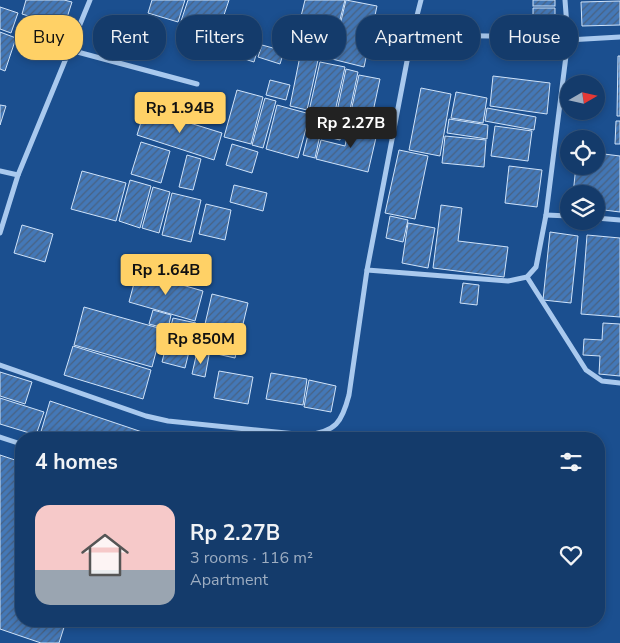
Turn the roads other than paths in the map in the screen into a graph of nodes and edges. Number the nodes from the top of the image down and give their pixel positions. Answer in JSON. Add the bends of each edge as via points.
{"nodes":[{"id":1,"x":90,"y":0,"type":"edge"},
{"id":2,"x":421,"y":0,"type":"edge"},
{"id":3,"x":565,"y":0,"type":"edge"},
{"id":4,"x":417,"y":15,"type":"edge"},
{"id":5,"x":566,"y":15,"type":"edge"},
{"id":6,"x":83,"y":18,"type":"edge"},
{"id":7,"x":620,"y":37,"type":"edge"},
{"id":8,"x":578,"y":39,"type":"edge"},
{"id":9,"x":83,"y":53,"type":"edge"},
{"id":10,"x":66,"y":60,"type":"edge"},
{"id":11,"x":407,"y":60,"type":"edge"},
{"id":12,"x":565,"y":60,"type":"edge"},
{"id":13,"x":197,"y":84,"type":"dead end"},
{"id":14,"x":0,"y":171,"type":"edge"},
{"id":15,"x":18,"y":175,"type":"junction"},
{"id":16,"x":546,"y":215,"type":"junction"},
{"id":17,"x":560,"y":216,"type":"edge"},
{"id":18,"x":605,"y":219,"type":"edge"},
{"id":19,"x":620,"y":220,"type":"edge"},
{"id":20,"x":0,"y":233,"type":"edge"},
{"id":21,"x":367,"y":270,"type":"junction"},
{"id":22,"x":527,"y":277,"type":"junction"},
{"id":23,"x":0,"y":365,"type":"edge"},
{"id":24,"x":620,"y":383,"type":"edge"},
{"id":25,"x":269,"y":432,"type":"edge"},
{"id":26,"x":325,"y":432,"type":"edge"},
{"id":27,"x":0,"y":437,"type":"edge"},
{"id":28,"x":15,"y":442,"type":"edge"}],
"edges":[{"from":1,"to":6,"type":"street"},
{"from":2,"to":4,"type":"street"},
{"from":3,"to":5,"type":"street"},
{"from":7,"to":8,"type":"street"},
{"from":9,"to":13,"type":"street"},
{"from":10,"to":15,"type":"street"},
{"from":11,"to":21,"type":"street"},
{"from":12,"to":16,"type":"street"},
{"from":14,"to":15,"type":"street"},
{"from":15,"to":20,"type":"street"},
{"from":16,"to":17,"type":"street"},
{"from":16,"to":22,"type":"street","via":[[536,267]]},
{"from":18,"to":19,"type":"street"},
{"from":21,"to":22,"type":"street","via":[[508,281]]},
{"from":21,"to":26,"type":"street","via":[[349,395],[344,414],[334,428]]},
{"from":22,"to":24,"type":"street","via":[[586,370],[602,381]]},
{"from":23,"to":25,"type":"street","via":[[146,416]]},
{"from":27,"to":28,"type":"street"}]}
